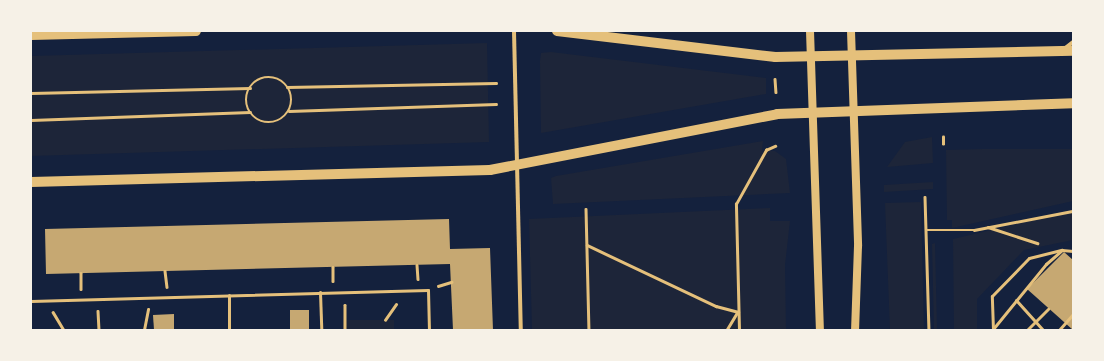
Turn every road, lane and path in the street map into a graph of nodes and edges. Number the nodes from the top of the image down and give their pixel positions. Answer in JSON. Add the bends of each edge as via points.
{"nodes":[{"id":1,"x":196,"y":31,"type":"edge"},
{"id":2,"x":514,"y":31,"type":"edge"},
{"id":3,"x":557,"y":31,"type":"edge"},
{"id":4,"x":810,"y":31,"type":"edge"},
{"id":5,"x":851,"y":31,"type":"edge"},
{"id":6,"x":31,"y":35,"type":"edge"},
{"id":7,"x":1073,"y":42,"type":"edge"},
{"id":8,"x":1060,"y":51,"type":"junction"},
{"id":9,"x":1073,"y":51,"type":"edge"},
{"id":10,"x":811,"y":57,"type":"junction"},
{"id":11,"x":852,"y":57,"type":"junction"},
{"id":12,"x":775,"y":79,"type":"dead end"},
{"id":13,"x":496,"y":83,"type":"dead end"},
{"id":14,"x":288,"y":87,"type":"junction"},
{"id":15,"x":250,"y":88,"type":"junction"},
{"id":16,"x":776,"y":92,"type":"dead end"},
{"id":17,"x":31,"y":93,"type":"edge"},
{"id":18,"x":1073,"y":103,"type":"edge"},
{"id":19,"x":496,"y":104,"type":"dead end"},
{"id":20,"x":853,"y":108,"type":"junction"},
{"id":21,"x":288,"y":111,"type":"junction"},
{"id":22,"x":813,"y":111,"type":"junction"},
{"id":23,"x":250,"y":112,"type":"junction"},
{"id":24,"x":31,"y":120,"type":"edge"},
{"id":25,"x":943,"y":137,"type":"dead end"},
{"id":26,"x":943,"y":144,"type":"dead end"},
{"id":27,"x":775,"y":146,"type":"dead end"},
{"id":28,"x":517,"y":164,"type":"junction"},
{"id":29,"x":31,"y":182,"type":"edge"},
{"id":30,"x":926,"y":196,"type":"dead end"},
{"id":31,"x":586,"y":209,"type":"dead end"},
{"id":32,"x":1073,"y":211,"type":"edge"},
{"id":33,"x":987,"y":227,"type":"junction"},
{"id":34,"x":926,"y":230,"type":"junction"},
{"id":35,"x":587,"y":245,"type":"junction"},
{"id":36,"x":1062,"y":250,"type":"junction"},
{"id":37,"x":1073,"y":251,"type":"edge"},
{"id":38,"x":404,"y":290,"type":"junction"},
{"id":39,"x":320,"y":292,"type":"junction"},
{"id":40,"x":345,"y":292,"type":"junction"},
{"id":41,"x":229,"y":295,"type":"junction"},
{"id":42,"x":150,"y":297,"type":"junction"},
{"id":43,"x":98,"y":299,"type":"junction"},
{"id":44,"x":31,"y":300,"type":"edge"},
{"id":45,"x":46,"y":300,"type":"junction"},
{"id":46,"x":1016,"y":300,"type":"junction"},
{"id":47,"x":1048,"y":309,"type":"dead end"},
{"id":48,"x":738,"y":312,"type":"junction"},
{"id":49,"x":1073,"y":314,"type":"edge"},
{"id":50,"x":385,"y":320,"type":"dead end"},
{"id":51,"x":1034,"y":322,"type":"junction"},
{"id":52,"x":64,"y":330,"type":"edge"},
{"id":53,"x":99,"y":330,"type":"edge"},
{"id":54,"x":144,"y":330,"type":"edge"},
{"id":55,"x":229,"y":330,"type":"edge"},
{"id":56,"x":321,"y":330,"type":"edge"},
{"id":57,"x":345,"y":330,"type":"edge"},
{"id":58,"x":429,"y":330,"type":"edge"},
{"id":59,"x":521,"y":330,"type":"edge"},
{"id":60,"x":589,"y":330,"type":"edge"},
{"id":61,"x":727,"y":330,"type":"edge"},
{"id":62,"x":739,"y":330,"type":"edge"},
{"id":63,"x":820,"y":330,"type":"edge"},
{"id":64,"x":855,"y":330,"type":"edge"},
{"id":65,"x":929,"y":330,"type":"edge"},
{"id":66,"x":993,"y":330,"type":"edge"},
{"id":67,"x":1027,"y":330,"type":"edge"},
{"id":68,"x":1042,"y":330,"type":"edge"},
{"id":69,"x":1059,"y":330,"type":"edge"}],
"edges":[{"from":1,"to":6,"type":"main road"},
{"from":2,"to":28,"type":"street"},
{"from":3,"to":10,"type":"main road","via":[[775,57]]},
{"from":4,"to":10,"type":"main road"},
{"from":5,"to":11,"type":"main road"},
{"from":7,"to":8,"type":"street"},
{"from":8,"to":9,"type":"main road"},
{"from":8,"to":11,"type":"main road"},
{"from":10,"to":11,"type":"main road"},
{"from":10,"to":22,"type":"main road"},
{"from":11,"to":20,"type":"main road"},
{"from":12,"to":16,"type":"path"},
{"from":13,"to":14,"type":"path"},
{"from":14,"to":15,"type":"path","via":[[268,77]]},
{"from":14,"to":21,"type":"path","via":[[292,99]]},
{"from":15,"to":17,"type":"path"},
{"from":15,"to":23,"type":"path","via":[[246,100]]},
{"from":18,"to":20,"type":"main road"},
{"from":19,"to":21,"type":"path"},
{"from":20,"to":22,"type":"main road"},
{"from":20,"to":64,"type":"main road","via":[[858,246]]},
{"from":21,"to":23,"type":"path","via":[[280,120],[270,122],[259,120]]},
{"from":22,"to":28,"type":"main road","via":[[777,114]]},
{"from":22,"to":63,"type":"main road"},
{"from":23,"to":24,"type":"path"},
{"from":25,"to":26,"type":"path"},
{"from":27,"to":48,"type":"path","via":[[766,150],[736,204]]},
{"from":28,"to":29,"type":"main road","via":[[490,170]]},
{"from":28,"to":59,"type":"street"},
{"from":30,"to":34,"type":"path"},
{"from":31,"to":35,"type":"path"},
{"from":32,"to":33,"type":"path"},
{"from":33,"to":34,"type":"path"},
{"from":33,"to":36,"type":"path"},
{"from":34,"to":65,"type":"path"},
{"from":35,"to":48,"type":"path","via":[[716,306]]},
{"from":35,"to":60,"type":"path"},
{"from":36,"to":37,"type":"lane"},
{"from":36,"to":46,"type":"lane"},
{"from":36,"to":66,"type":"lane","via":[[1029,258],[992,296]]},
{"from":38,"to":40,"type":"lane"},
{"from":38,"to":50,"type":"path"},
{"from":38,"to":58,"type":"lane","via":[[428,290]]},
{"from":39,"to":40,"type":"lane"},
{"from":39,"to":41,"type":"lane"},
{"from":39,"to":56,"type":"lane"},
{"from":40,"to":57,"type":"path"},
{"from":41,"to":42,"type":"lane"},
{"from":41,"to":55,"type":"lane"},
{"from":42,"to":43,"type":"lane"},
{"from":42,"to":54,"type":"path"},
{"from":43,"to":45,"type":"lane"},
{"from":43,"to":53,"type":"path"},
{"from":44,"to":45,"type":"lane"},
{"from":45,"to":52,"type":"path"},
{"from":46,"to":51,"type":"lane"},
{"from":46,"to":66,"type":"lane"},
{"from":47,"to":51,"type":"lane"},
{"from":48,"to":61,"type":"path"},
{"from":48,"to":62,"type":"path"},
{"from":49,"to":69,"type":"lane"},
{"from":51,"to":67,"type":"lane"},
{"from":51,"to":68,"type":"lane"}]}
